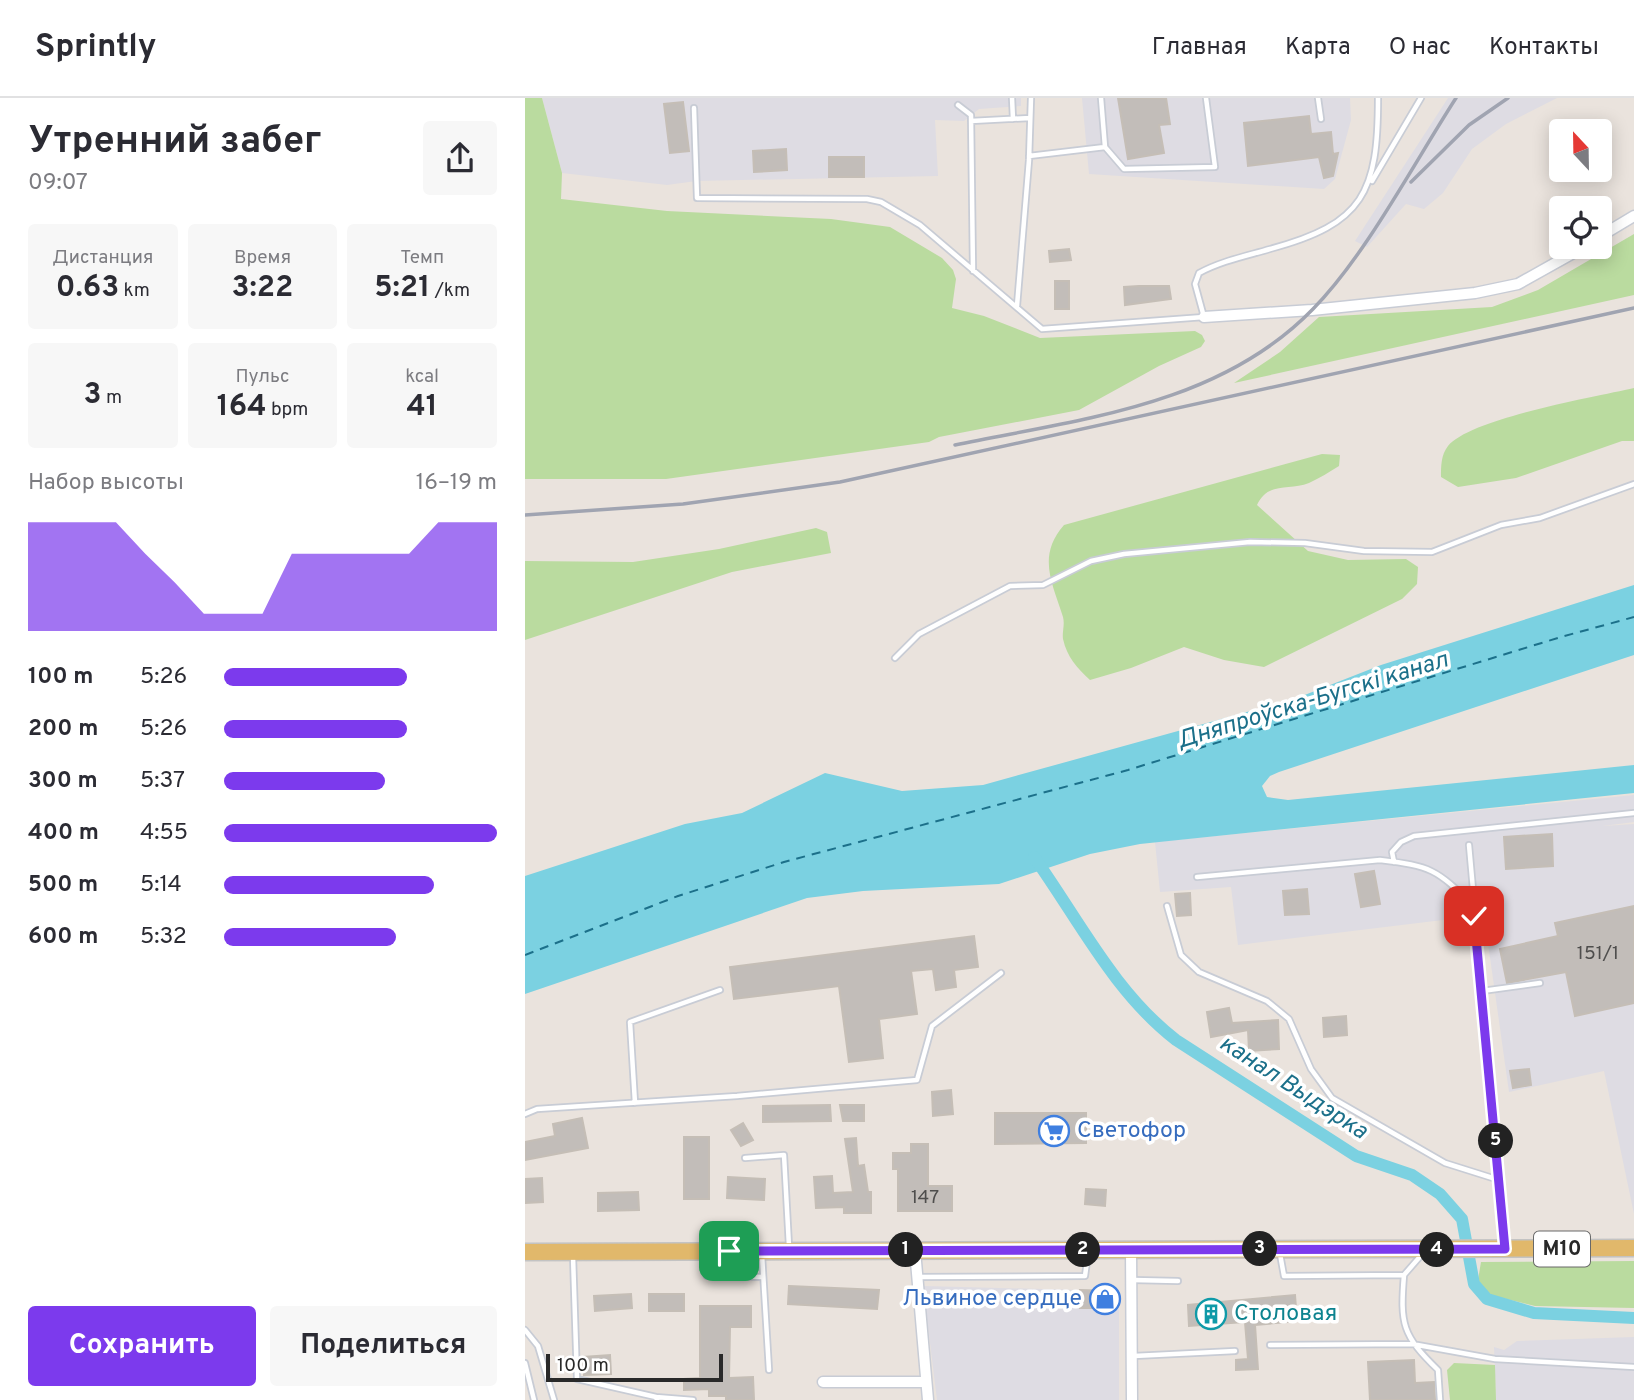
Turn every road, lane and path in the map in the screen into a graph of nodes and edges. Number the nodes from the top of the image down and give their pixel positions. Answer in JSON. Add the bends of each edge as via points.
{"nodes":[{"id":1,"x":1012,"y":98,"type":"edge"},
{"id":2,"x":1031,"y":98,"type":"edge"},
{"id":3,"x":1101,"y":98,"type":"edge"},
{"id":4,"x":1206,"y":98,"type":"edge"},
{"id":5,"x":1318,"y":98,"type":"edge"},
{"id":6,"x":1378,"y":98,"type":"edge"},
{"id":7,"x":1421,"y":98,"type":"edge"},
{"id":8,"x":958,"y":105,"type":"dead end"},
{"id":9,"x":694,"y":108,"type":"dead end"},
{"id":10,"x":1030,"y":118,"type":"junction"},
{"id":11,"x":1321,"y":118,"type":"dead end"},
{"id":12,"x":1013,"y":119,"type":"junction"},
{"id":13,"x":971,"y":121,"type":"junction"},
{"id":14,"x":1105,"y":147,"type":"junction"},
{"id":15,"x":1029,"y":156,"type":"junction"},
{"id":16,"x":1369,"y":185,"type":"junction"},
{"id":17,"x":1634,"y":216,"type":"edge"},
{"id":18,"x":1612,"y":229,"type":"edge"},
{"id":19,"x":1563,"y":259,"type":"edge"},
{"id":20,"x":973,"y":271,"type":"junction"},
{"id":21,"x":1017,"y":307,"type":"junction"},
{"id":22,"x":1204,"y":317,"type":"junction"},
{"id":23,"x":1634,"y":484,"type":"edge"},
{"id":24,"x":895,"y":658,"type":"dead end"},
{"id":25,"x":1634,"y":813,"type":"edge"},
{"id":26,"x":1469,"y":845,"type":"dead end"},
{"id":27,"x":1394,"y":862,"type":"junction"},
{"id":28,"x":1197,"y":877,"type":"dead end"},
{"id":29,"x":1473,"y":905,"type":"junction"},
{"id":30,"x":1167,"y":906,"type":"dead end"},
{"id":31,"x":1001,"y":973,"type":"dead end"},
{"id":32,"x":1540,"y":983,"type":"dead end"},
{"id":33,"x":720,"y":990,"type":"dead end"},
{"id":34,"x":1482,"y":991,"type":"junction"},
{"id":35,"x":635,"y":1103,"type":"junction"},
{"id":36,"x":525,"y":1114,"type":"edge"},
{"id":37,"x":745,"y":1158,"type":"dead end"},
{"id":38,"x":1499,"y":1180,"type":"junction"},
{"id":39,"x":1634,"y":1248,"type":"edge"},
{"id":40,"x":1131,"y":1249,"type":"junction"},
{"id":41,"x":761,"y":1250,"type":"junction"},
{"id":42,"x":790,"y":1250,"type":"junction"},
{"id":43,"x":915,"y":1250,"type":"junction"},
{"id":44,"x":1088,"y":1250,"type":"junction"},
{"id":45,"x":1279,"y":1250,"type":"junction"},
{"id":46,"x":1426,"y":1250,"type":"junction"},
{"id":47,"x":1498,"y":1250,"type":"junction"},
{"id":48,"x":573,"y":1251,"type":"junction"},
{"id":49,"x":525,"y":1252,"type":"edge"},
{"id":50,"x":1404,"y":1275,"type":"junction"},
{"id":51,"x":707,"y":1276,"type":"dead end"},
{"id":52,"x":763,"y":1277,"type":"junction"},
{"id":53,"x":916,"y":1277,"type":"junction"},
{"id":54,"x":1132,"y":1280,"type":"junction"},
{"id":55,"x":1178,"y":1281,"type":"dead end"},
{"id":56,"x":525,"y":1330,"type":"edge"},
{"id":57,"x":1270,"y":1345,"type":"dead end"},
{"id":58,"x":1412,"y":1345,"type":"junction"},
{"id":59,"x":1235,"y":1351,"type":"dead end"},
{"id":60,"x":1133,"y":1356,"type":"junction"},
{"id":61,"x":525,"y":1363,"type":"edge"},
{"id":62,"x":1634,"y":1367,"type":"edge"},
{"id":63,"x":769,"y":1370,"type":"dead end"},
{"id":64,"x":823,"y":1382,"type":"dead end"},
{"id":65,"x":926,"y":1382,"type":"junction"},
{"id":66,"x":657,"y":1398,"type":"edge"},
{"id":67,"x":534,"y":1400,"type":"edge"},
{"id":68,"x":554,"y":1400,"type":"edge"},
{"id":69,"x":694,"y":1400,"type":"edge"},
{"id":70,"x":928,"y":1400,"type":"edge"},
{"id":71,"x":1132,"y":1400,"type":"edge"},
{"id":72,"x":1440,"y":1400,"type":"edge"}],
"edges":[{"from":1,"to":12,"type":"lane"},
{"from":2,"to":10,"type":"lane"},
{"from":3,"to":14,"type":"lane"},
{"from":4,"to":14,"type":"lane","via":[[1215,167],[1125,169]]},
{"from":5,"to":11,"type":"lane"},
{"from":6,"to":16,"type":"lane","via":[[1378,144]]},
{"from":7,"to":16,"type":"lane"},
{"from":8,"to":13,"type":"lane","via":[[971,115]]},
{"from":9,"to":20,"type":"lane","via":[[697,198],[867,198],[921,225]]},
{"from":10,"to":12,"type":"lane"},
{"from":10,"to":15,"type":"lane"},
{"from":12,"to":13,"type":"lane"},
{"from":13,"to":20,"type":"lane"},
{"from":14,"to":15,"type":"lane"},
{"from":15,"to":21,"type":"lane"},
{"from":16,"to":22,"type":"lane","via":[[1354,208],[1330,229],[1199,273],[1195,284]]},
{"from":17,"to":18,"type":"street"},
{"from":19,"to":22,"type":"street","via":[[1518,284],[1475,293]]},
{"from":20,"to":21,"type":"lane"},
{"from":21,"to":22,"type":"lane","via":[[1042,329]]},
{"from":23,"to":24,"type":"lane","via":[[1540,518],[1501,524],[1432,552],[1250,542],[1091,561],[1043,585],[1010,586],[919,634]]},
{"from":25,"to":27,"type":"lane","via":[[1414,836],[1392,852]]},
{"from":26,"to":29,"type":"lane"},
{"from":27,"to":28,"type":"lane"},
{"from":27,"to":29,"type":"lane","via":[[1439,872]]},
{"from":29,"to":34,"type":"lane"},
{"from":30,"to":38,"type":"lane","via":[[1181,955],[1199,972],[1267,1001],[1289,1020],[1311,1069],[1332,1098],[1445,1163]]},
{"from":31,"to":35,"type":"lane","via":[[932,1026],[917,1080]]},
{"from":32,"to":34,"type":"lane"},
{"from":33,"to":35,"type":"lane","via":[[630,1022]]},
{"from":34,"to":38,"type":"lane"},
{"from":35,"to":36,"type":"lane","via":[[537,1109]]},
{"from":37,"to":42,"type":"lane","via":[[784,1156]]},
{"from":38,"to":47,"type":"lane"},
{"from":39,"to":47,"type":"main road","number":"М10"},
{"from":40,"to":44,"type":"main road","number":"М10"},
{"from":40,"to":45,"type":"main road","number":"М10"},
{"from":40,"to":54,"type":"street"},
{"from":41,"to":42,"type":"main road","number":"М10"},
{"from":41,"to":48,"type":"main road","number":"М10"},
{"from":41,"to":52,"type":"lane"},
{"from":42,"to":43,"type":"main road","number":"М10"},
{"from":43,"to":44,"type":"main road","number":"М10"},
{"from":43,"to":53,"type":"street"},
{"from":44,"to":53,"type":"lane","via":[[1085,1276]]},
{"from":45,"to":46,"type":"main road","number":"М10"},
{"from":45,"to":50,"type":"lane","via":[[1284,1276]]},
{"from":46,"to":47,"type":"main road","number":"М10"},
{"from":46,"to":50,"type":"lane"},
{"from":48,"to":49,"type":"main road","number":"М10"},
{"from":48,"to":66,"type":"lane","via":[[577,1379]]},
{"from":50,"to":58,"type":"lane","via":[[1401,1312]]},
{"from":51,"to":52,"type":"lane"},
{"from":52,"to":63,"type":"lane"},
{"from":53,"to":65,"type":"street"},
{"from":54,"to":55,"type":"lane"},
{"from":54,"to":60,"type":"street"},
{"from":56,"to":68,"type":"lane","via":[[538,1346]]},
{"from":57,"to":58,"type":"lane"},
{"from":58,"to":62,"type":"lane","via":[[1495,1359]]},
{"from":58,"to":72,"type":"lane","via":[[1438,1370]]},
{"from":59,"to":60,"type":"lane"},
{"from":60,"to":71,"type":"street"},
{"from":61,"to":67,"type":"lane"},
{"from":64,"to":65,"type":"street"},
{"from":65,"to":70,"type":"street"},
{"from":66,"to":69,"type":"lane"}]}
